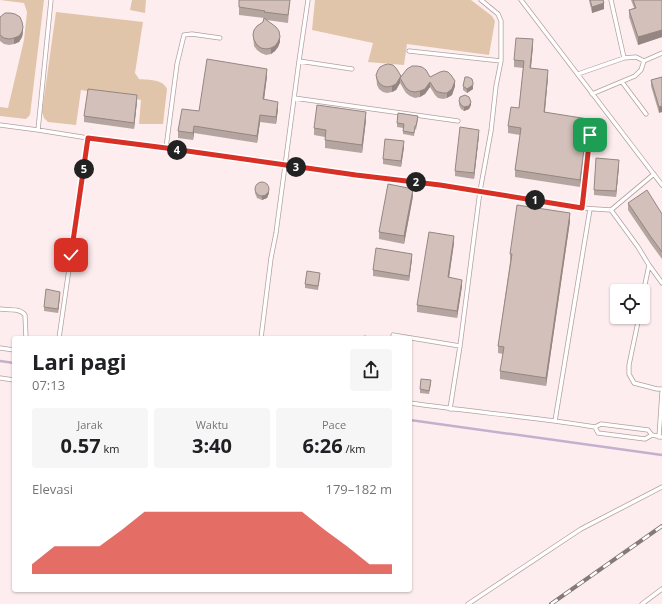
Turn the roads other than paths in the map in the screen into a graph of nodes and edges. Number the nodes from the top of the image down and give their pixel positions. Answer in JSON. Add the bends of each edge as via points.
{"nodes":[{"id":1,"x":51,"y":0,"type":"edge"},
{"id":2,"x":308,"y":0,"type":"edge"},
{"id":3,"x":481,"y":0,"type":"edge"},
{"id":4,"x":520,"y":0,"type":"edge"},
{"id":5,"x":610,"y":0,"type":"edge"},
{"id":6,"x":220,"y":38,"type":"dead end"},
{"id":7,"x":409,"y":51,"type":"dead end"},
{"id":8,"x":662,"y":53,"type":"edge"},
{"id":9,"x":624,"y":58,"type":"junction"},
{"id":10,"x":299,"y":61,"type":"junction"},
{"id":11,"x":501,"y":61,"type":"junction"},
{"id":12,"x":644,"y":61,"type":"junction"},
{"id":13,"x":352,"y":69,"type":"dead end"},
{"id":14,"x":578,"y":74,"type":"junction"},
{"id":15,"x":622,"y":82,"type":"junction"},
{"id":16,"x":592,"y":94,"type":"junction"},
{"id":17,"x":294,"y":98,"type":"junction"},
{"id":18,"x":646,"y":114,"type":"dead end"},
{"id":19,"x":458,"y":121,"type":"dead end"},
{"id":20,"x":0,"y":125,"type":"edge"},
{"id":21,"x":38,"y":130,"type":"junction"},
{"id":22,"x":590,"y":135,"type":"dead end"},
{"id":23,"x":88,"y":138,"type":"junction"},
{"id":24,"x":166,"y":148,"type":"junction"},
{"id":25,"x":284,"y":165,"type":"junction"},
{"id":26,"x":654,"y":174,"type":"junction"},
{"id":27,"x":662,"y":185,"type":"edge"},
{"id":28,"x":480,"y":191,"type":"junction"},
{"id":29,"x":582,"y":208,"type":"junction"},
{"id":30,"x":590,"y":209,"type":"junction"},
{"id":31,"x":611,"y":210,"type":"junction"},
{"id":32,"x":649,"y":265,"type":"junction"},
{"id":33,"x":662,"y":283,"type":"edge"},
{"id":34,"x":645,"y":284,"type":"edge"},
{"id":35,"x":0,"y":309,"type":"edge"},
{"id":36,"x":638,"y":324,"type":"edge"},
{"id":37,"x":393,"y":335,"type":"dead end"},
{"id":38,"x":26,"y":336,"type":"edge"},
{"id":39,"x":59,"y":336,"type":"edge"},
{"id":40,"x":261,"y":336,"type":"edge"},
{"id":41,"x":399,"y":336,"type":"edge"},
{"id":42,"x":412,"y":338,"type":"edge"},
{"id":43,"x":460,"y":346,"type":"junction"},
{"id":44,"x":0,"y":348,"type":"edge"},
{"id":45,"x":12,"y":350,"type":"edge"},
{"id":46,"x":0,"y":378,"type":"edge"},
{"id":47,"x":12,"y":380,"type":"edge"},
{"id":48,"x":662,"y":390,"type":"edge"},
{"id":49,"x":412,"y":403,"type":"edge"},
{"id":50,"x":450,"y":409,"type":"junction"},
{"id":51,"x":555,"y":421,"type":"junction"},
{"id":52,"x":595,"y":427,"type":"junction"},
{"id":53,"x":652,"y":435,"type":"junction"},
{"id":54,"x":661,"y":437,"type":"edge"},
{"id":55,"x":662,"y":487,"type":"edge"},
{"id":56,"x":662,"y":589,"type":"edge"},
{"id":57,"x":468,"y":604,"type":"edge"},
{"id":58,"x":642,"y":604,"type":"edge"}],
"edges":[{"from":1,"to":21,"type":"lane"},
{"from":2,"to":10,"type":"lane"},
{"from":3,"to":11,"type":"lane","via":[[498,14],[501,21]]},
{"from":4,"to":14,"type":"lane"},
{"from":5,"to":9,"type":"lane"},
{"from":6,"to":24,"type":"lane","via":[[184,35],[177,64]]},
{"from":7,"to":11,"type":"lane"},
{"from":8,"to":12,"type":"lane"},
{"from":9,"to":12,"type":"lane","via":[[636,57]]},
{"from":9,"to":14,"type":"lane"},
{"from":10,"to":13,"type":"lane"},
{"from":10,"to":17,"type":"lane"},
{"from":11,"to":28,"type":"lane"},
{"from":12,"to":15,"type":"lane","via":[[635,76]]},
{"from":14,"to":16,"type":"lane"},
{"from":15,"to":16,"type":"lane"},
{"from":15,"to":18,"type":"lane"},
{"from":16,"to":26,"type":"lane"},
{"from":17,"to":19,"type":"lane"},
{"from":17,"to":25,"type":"lane"},
{"from":20,"to":21,"type":"lane"},
{"from":21,"to":23,"type":"lane"},
{"from":22,"to":29,"type":"lane"},
{"from":23,"to":24,"type":"lane"},
{"from":23,"to":39,"type":"lane"},
{"from":24,"to":25,"type":"lane"},
{"from":25,"to":28,"type":"lane"},
{"from":25,"to":40,"type":"lane"},
{"from":26,"to":27,"type":"lane"},
{"from":26,"to":31,"type":"lane"},
{"from":28,"to":29,"type":"lane"},
{"from":28,"to":43,"type":"lane"},
{"from":29,"to":30,"type":"lane"},
{"from":30,"to":31,"type":"lane"},
{"from":30,"to":51,"type":"lane"},
{"from":31,"to":32,"type":"lane"},
{"from":32,"to":33,"type":"lane"},
{"from":32,"to":34,"type":"lane"},
{"from":35,"to":38,"type":"lane","via":[[23,312]]},
{"from":36,"to":48,"type":"lane","via":[[629,374],[634,383]]},
{"from":37,"to":41,"type":"lane"},
{"from":42,"to":43,"type":"lane"},
{"from":43,"to":50,"type":"lane"},
{"from":44,"to":45,"type":"lane"},
{"from":46,"to":47,"type":"lane"},
{"from":48,"to":54,"type":"lane"},
{"from":49,"to":50,"type":"lane"},
{"from":50,"to":51,"type":"lane"},
{"from":51,"to":52,"type":"lane"},
{"from":52,"to":53,"type":"lane","via":[[601,424],[648,430]]},
{"from":52,"to":53,"type":"lane","via":[[598,433],[645,439]]},
{"from":53,"to":54,"type":"lane"},
{"from":55,"to":57,"type":"lane","via":[[581,529]]},
{"from":56,"to":58,"type":"lane"}]}
